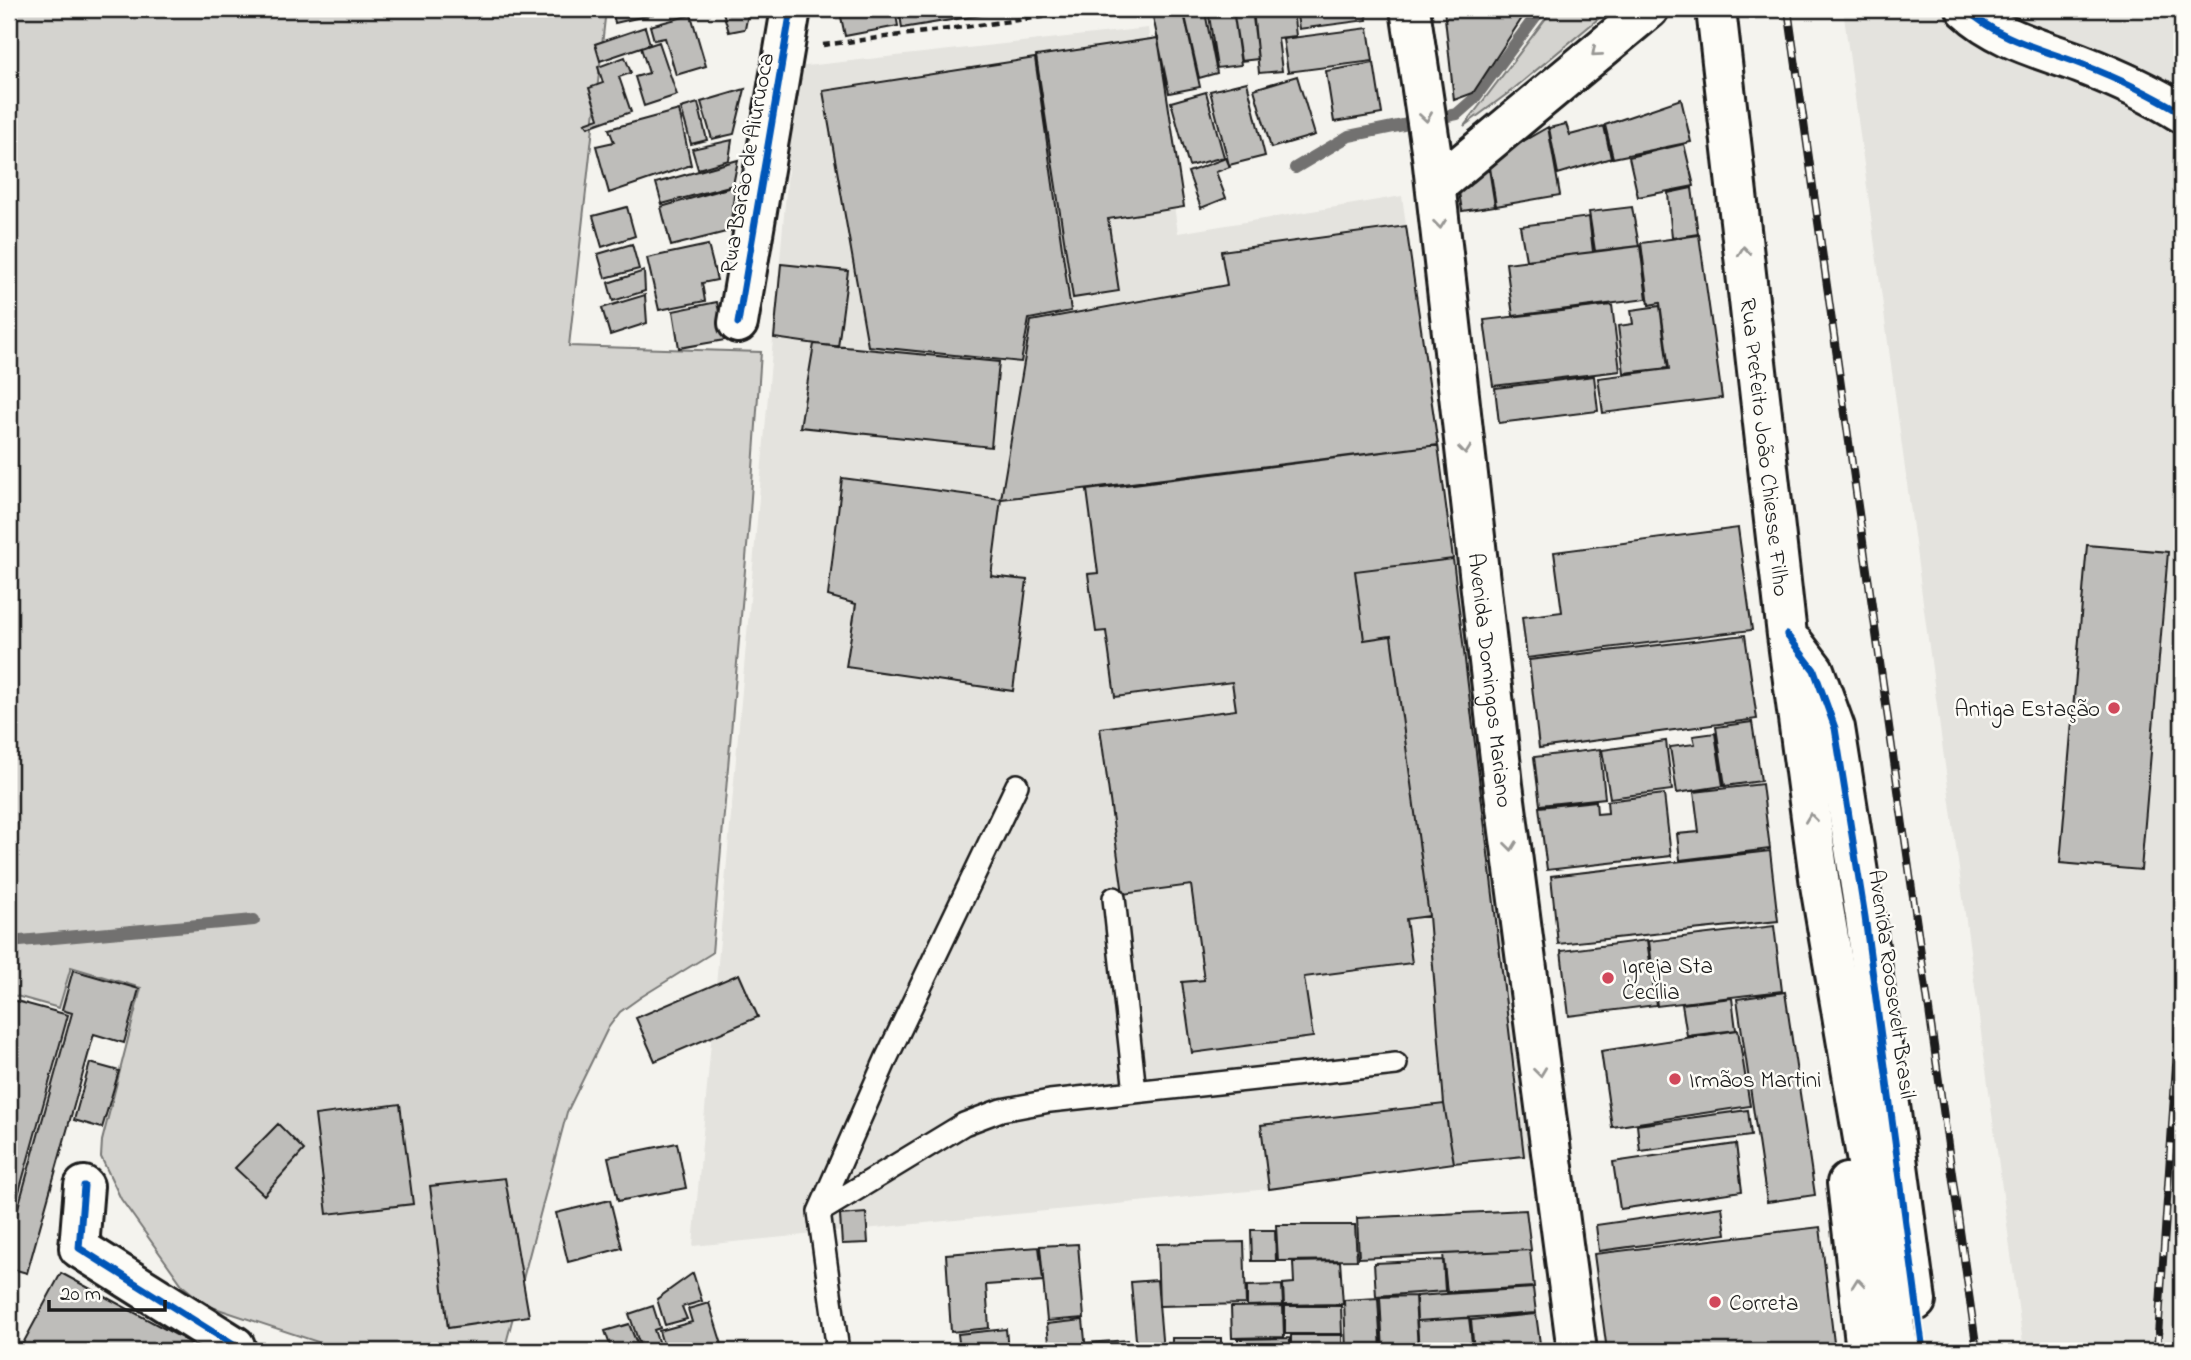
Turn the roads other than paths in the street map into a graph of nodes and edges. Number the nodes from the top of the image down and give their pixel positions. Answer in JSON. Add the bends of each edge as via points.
{"nodes":[{"id":1,"x":791,"y":9,"type":"edge"},
{"id":2,"x":1410,"y":9,"type":"edge"},
{"id":3,"x":1649,"y":9,"type":"edge"},
{"id":4,"x":1716,"y":9,"type":"edge"},
{"id":5,"x":1966,"y":9,"type":"edge"},
{"id":6,"x":2182,"y":113,"type":"edge"},
{"id":7,"x":1434,"y":171,"type":"junction"},
{"id":8,"x":738,"y":323,"type":"dead end"},
{"id":9,"x":1787,"y":635,"type":"junction"},
{"id":10,"x":1017,"y":785,"type":"dead end"},
{"id":11,"x":1820,"y":886,"type":"junction"},
{"id":12,"x":1114,"y":898,"type":"dead end"},
{"id":13,"x":1396,"y":1064,"type":"dead end"},
{"id":14,"x":1135,"y":1092,"type":"junction"},
{"id":15,"x":84,"y":1185,"type":"dead end"},
{"id":16,"x":819,"y":1212,"type":"junction"},
{"id":17,"x":234,"y":1348,"type":"edge"},
{"id":18,"x":838,"y":1351,"type":"edge"},
{"id":19,"x":1577,"y":1351,"type":"edge"},
{"id":20,"x":1866,"y":1351,"type":"edge"},
{"id":21,"x":1899,"y":1351,"type":"edge"},
{"id":22,"x":1923,"y":1351,"type":"edge"}],
"edges":[{"from":1,"to":8,"type":"main road","name":"Rua Barão de Aiuruoca"},
{"from":2,"to":7,"type":"main road","name":"Avenida Domingos Mariano","one_way":true},
{"from":3,"to":7,"type":"main road","one_way":true,"via":[[1478,149]]},
{"from":9,"to":4,"type":"main road","name":"Rua Prefeito João Chiesse Filho","one_way":true},
{"from":5,"to":6,"type":"main road","via":[[2012,40],[2147,91]]},
{"from":7,"to":19,"type":"main road","name":"Avenida Domingos Mariano","one_way":true,"via":[[1503,785]]},
{"from":11,"to":9,"type":"main road","name":"Rua Prefeito João Chiesse Filho","one_way":true},
{"from":9,"to":22,"type":"main road","name":"Avenida Roosevelt Brasil","via":[[1814,670],[1835,728]]},
{"from":10,"to":16,"type":"lane","via":[[887,1057]]},
{"from":20,"to":11,"type":"main road","name":"Rua Prefeito João Chiesse Filho","one_way":true,"via":[[1820,945]]},
{"from":11,"to":21,"type":"main road","name":"Rua Prefeito João Chiesse Filho"},
{"from":12,"to":14,"type":"lane"},
{"from":13,"to":14,"type":"lane"},
{"from":14,"to":16,"type":"lane","via":[[1022,1105],[984,1115]]},
{"from":15,"to":17,"type":"main road","via":[[79,1248]]},
{"from":16,"to":18,"type":"lane"}]}
